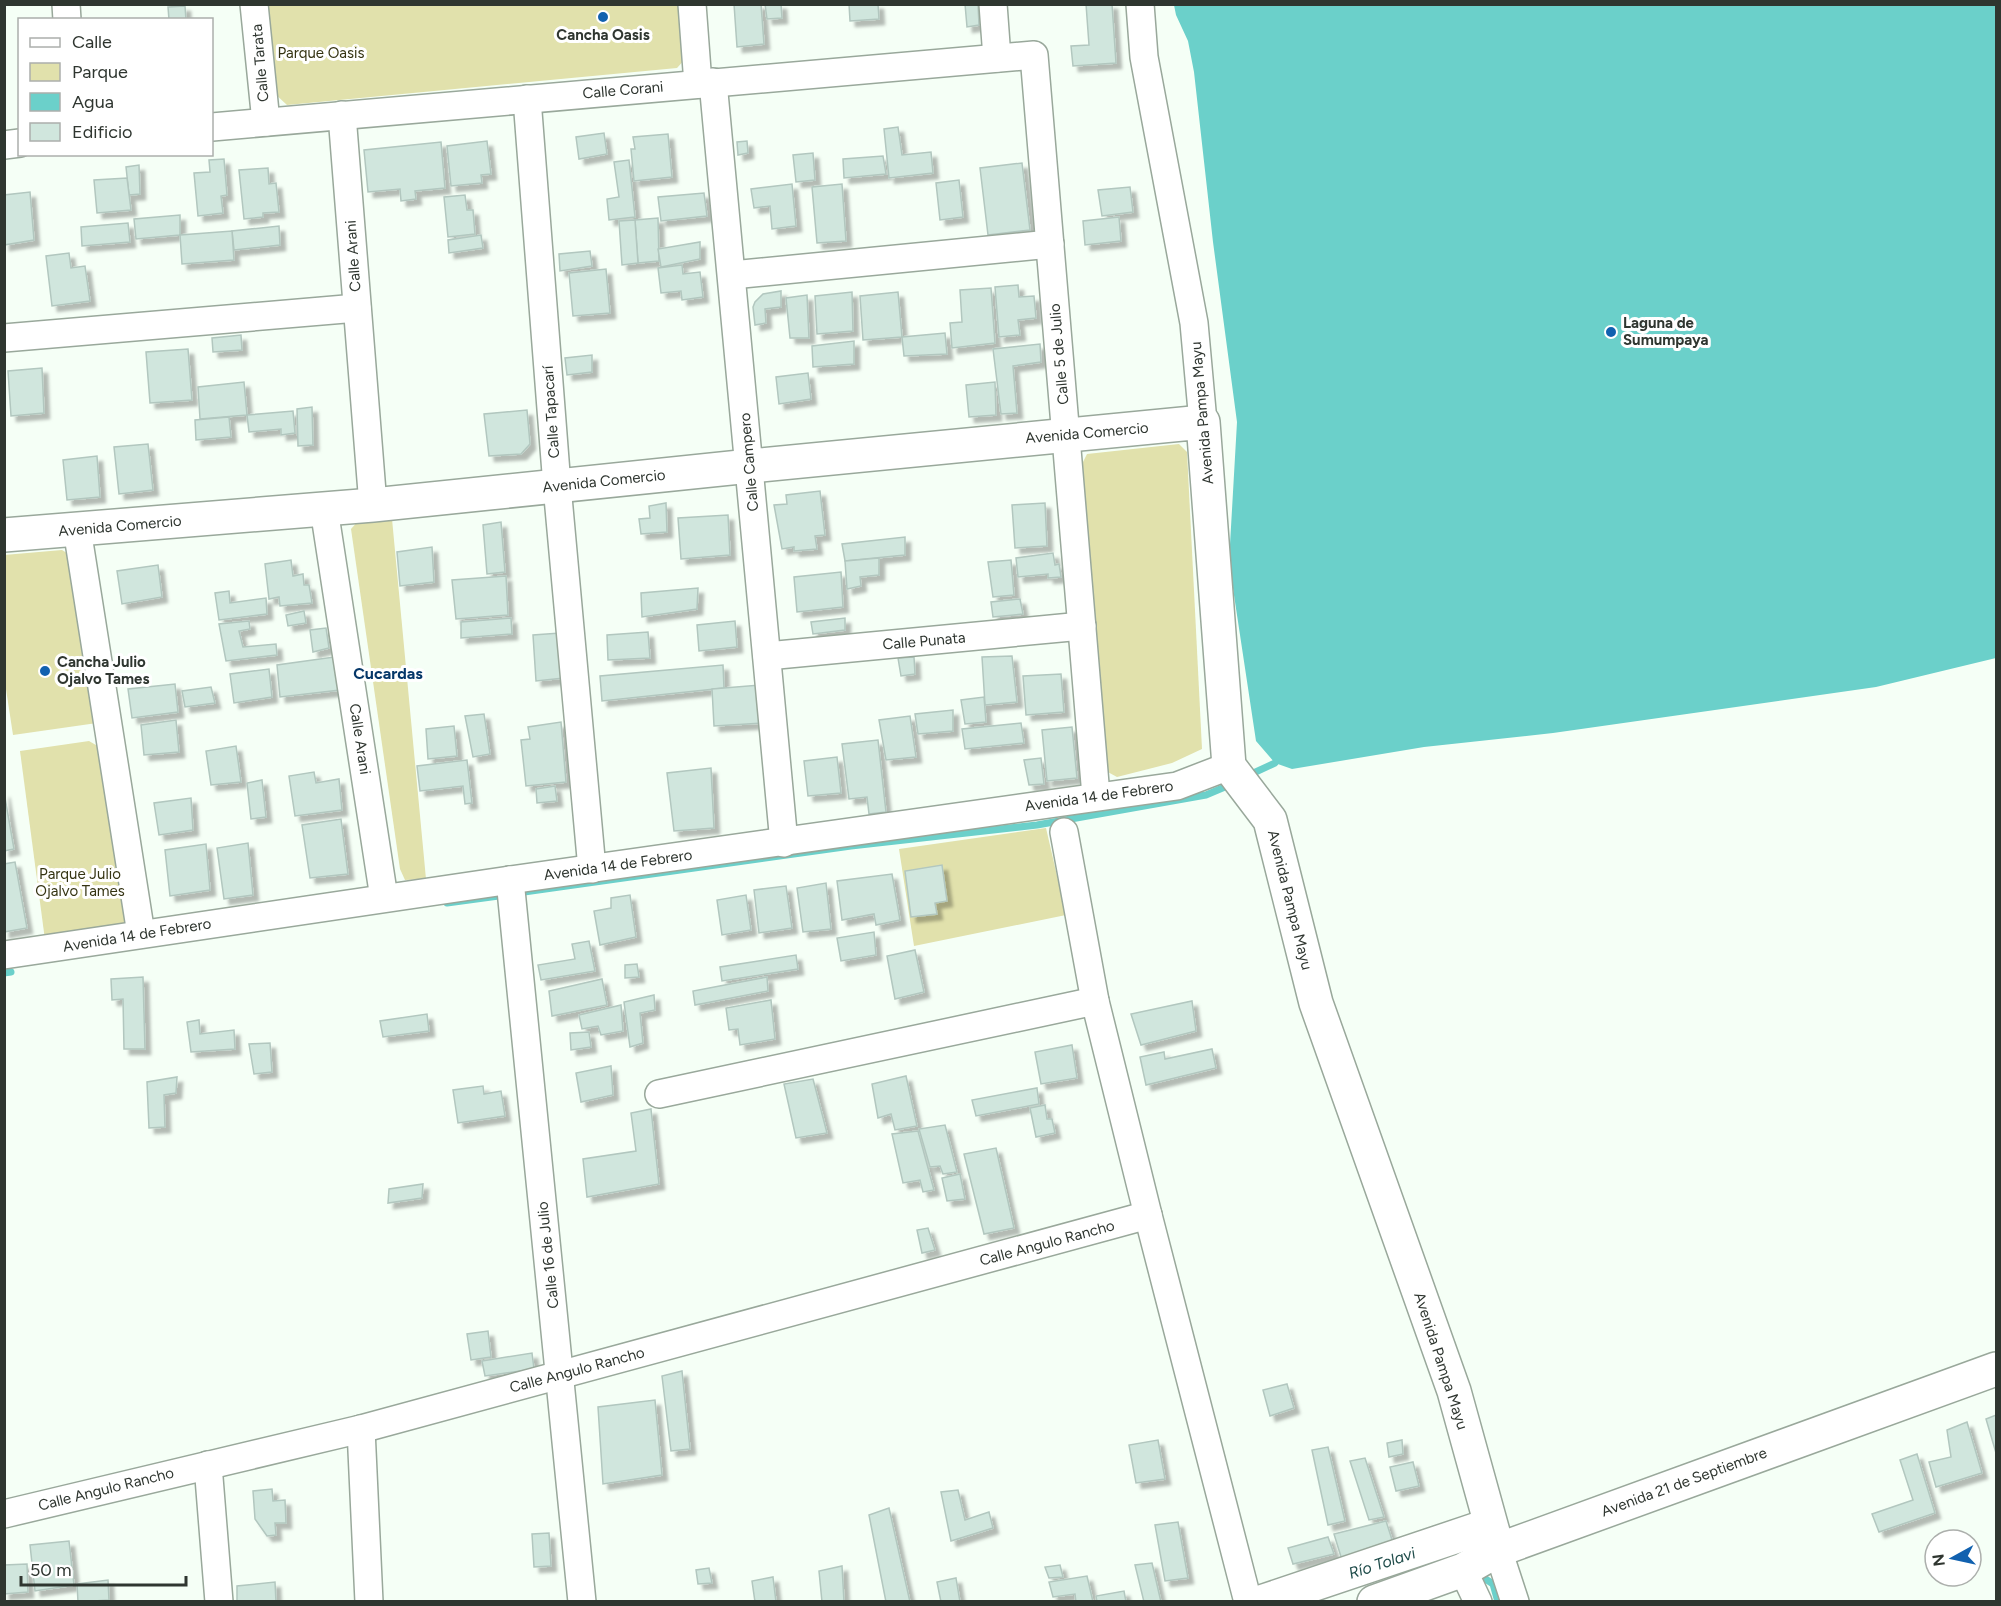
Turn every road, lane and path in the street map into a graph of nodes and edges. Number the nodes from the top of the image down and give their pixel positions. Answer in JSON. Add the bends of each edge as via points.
{"nodes":[{"id":1,"x":254,"y":4,"type":"edge"},
{"id":2,"x":692,"y":4,"type":"edge"},
{"id":3,"x":993,"y":4,"type":"edge"},
{"id":4,"x":1140,"y":4,"type":"edge"},
{"id":5,"x":1034,"y":55,"type":"joint"},
{"id":6,"x":997,"y":58,"type":"junction"},
{"id":7,"x":706,"y":83,"type":"junction"},
{"id":8,"x":527,"y":99,"type":"junction"},
{"id":9,"x":342,"y":115,"type":"junction"},
{"id":10,"x":266,"y":122,"type":"junction"},
{"id":11,"x":213,"y":126,"type":"edge"},
{"id":12,"x":1050,"y":244,"type":"junction"},
{"id":13,"x":732,"y":275,"type":"junction"},
{"id":14,"x":357,"y":308,"type":"junction"},
{"id":15,"x":4,"y":338,"type":"edge"},
{"id":16,"x":1203,"y":422,"type":"junction"},
{"id":17,"x":1066,"y":435,"type":"junction"},
{"id":18,"x":750,"y":466,"type":"junction"},
{"id":19,"x":557,"y":486,"type":"junction"},
{"id":20,"x":373,"y":505,"type":"junction"},
{"id":21,"x":324,"y":509,"type":"junction"},
{"id":22,"x":77,"y":529,"type":"junction"},
{"id":23,"x":4,"y":535,"type":"edge"},
{"id":24,"x":1082,"y":626,"type":"junction"},
{"id":25,"x":767,"y":656,"type":"junction"},
{"id":26,"x":1229,"y":766,"type":"junction"},
{"id":27,"x":1096,"y":796,"type":"junction"},
{"id":28,"x":1064,"y":832,"type":"dead end"},
{"id":29,"x":784,"y":843,"type":"junction"},
{"id":30,"x":592,"y":869,"type":"junction"},
{"id":31,"x":511,"y":891,"type":"junction"},
{"id":32,"x":384,"y":898,"type":"junction"},
{"id":33,"x":141,"y":934,"type":"junction"},
{"id":34,"x":4,"y":955,"type":"edge"},
{"id":35,"x":1095,"y":1001,"type":"junction"},
{"id":36,"x":659,"y":1094,"type":"dead end"},
{"id":37,"x":1148,"y":1215,"type":"junction"},
{"id":38,"x":1996,"y":1369,"type":"edge"},
{"id":39,"x":560,"y":1375,"type":"junction"},
{"id":40,"x":361,"y":1429,"type":"junction"},
{"id":41,"x":208,"y":1465,"type":"junction"},
{"id":42,"x":4,"y":1514,"type":"edge"},
{"id":43,"x":1494,"y":1537,"type":"junction"},
{"id":44,"x":1463,"y":1570,"type":"junction"},
{"id":45,"x":219,"y":1602,"type":"edge"},
{"id":46,"x":369,"y":1602,"type":"edge"},
{"id":47,"x":582,"y":1602,"type":"edge"},
{"id":48,"x":1248,"y":1602,"type":"edge"},
{"id":49,"x":1261,"y":1602,"type":"edge"},
{"id":50,"x":1374,"y":1602,"type":"edge"},
{"id":51,"x":1478,"y":1602,"type":"edge"},
{"id":52,"x":1515,"y":1602,"type":"edge"}],
"edges":[{"from":1,"to":10,"type":"street","name":"Calle Tarata"},
{"from":2,"to":7,"type":"street","name":"Calle Campero"},
{"from":3,"to":6,"type":"street"},
{"from":4,"to":16,"type":"street","name":"Avenida Pampa Mayu","via":[[1144,57],[1194,322]]},
{"from":5,"to":6,"type":"street","name":"Calle Corani"},
{"from":5,"to":12,"type":"street","name":"Calle 5 de Julio"},
{"from":6,"to":7,"type":"street","name":"Calle Corani"},
{"from":7,"to":8,"type":"street","name":"Calle Corani"},
{"from":7,"to":13,"type":"street","name":"Calle Campero"},
{"from":8,"to":9,"type":"street","name":"Calle Corani"},
{"from":8,"to":19,"type":"street","name":"Calle Tapacarí"},
{"from":9,"to":10,"type":"street","name":"Calle Corani"},
{"from":9,"to":14,"type":"street","name":"Calle Arani"},
{"from":10,"to":11,"type":"street","name":"Calle Corani"},
{"from":12,"to":13,"type":"street"},
{"from":12,"to":17,"type":"street","name":"Calle 5 de Julio"},
{"from":13,"to":18,"type":"street","name":"Calle Campero"},
{"from":14,"to":15,"type":"street"},
{"from":14,"to":20,"type":"street","name":"Calle Arani"},
{"from":16,"to":17,"type":"street","name":"Avenida Comercio"},
{"from":16,"to":26,"type":"street","name":"Avenida Pampa Mayu"},
{"from":17,"to":18,"type":"street","name":"Avenida Comercio"},
{"from":17,"to":24,"type":"street","name":"Calle 5 de Julio"},
{"from":18,"to":19,"type":"street","name":"Avenida Comercio"},
{"from":18,"to":25,"type":"street","name":"Calle Campero"},
{"from":19,"to":20,"type":"street","name":"Avenida Comercio"},
{"from":19,"to":30,"type":"street","name":"Calle Tapacarí"},
{"from":20,"to":21,"type":"street","name":"Avenida Comercio"},
{"from":21,"to":22,"type":"street","name":"Avenida Comercio"},
{"from":21,"to":32,"type":"street","name":"Calle Arani"},
{"from":22,"to":23,"type":"street","name":"Avenida Comercio"},
{"from":22,"to":33,"type":"street"},
{"from":24,"to":25,"type":"street","name":"Calle Punata"},
{"from":24,"to":27,"type":"street","name":"Calle 5 de Julio"},
{"from":25,"to":29,"type":"street","name":"Calle Campero"},
{"from":26,"to":27,"type":"street","name":"Avenida 14 de Febrero","via":[[1177,786]]},
{"from":26,"to":43,"type":"street","name":"Avenida Pampa Mayu","via":[[1270,820],[1316,1003],[1454,1392]]},
{"from":27,"to":29,"type":"street","name":"Avenida 14 de Febrero"},
{"from":28,"to":35,"type":"street"},
{"from":29,"to":30,"type":"street","name":"Avenida 14 de Febrero"},
{"from":30,"to":31,"type":"street","name":"Avenida 14 de Febrero"},
{"from":31,"to":32,"type":"street","name":"Avenida 14 de Febrero"},
{"from":31,"to":39,"type":"street","name":"Calle 16 de Julio"},
{"from":32,"to":33,"type":"street","name":"Avenida 14 de Febrero"},
{"from":33,"to":34,"type":"street","name":"Avenida 14 de Febrero"},
{"from":35,"to":36,"type":"street"},
{"from":35,"to":37,"type":"street"},
{"from":37,"to":39,"type":"street","name":"Calle Angulo Rancho"},
{"from":37,"to":48,"type":"street"},
{"from":38,"to":43,"type":"street","name":"Avenida 21 de Septiembre"},
{"from":39,"to":40,"type":"street","name":"Calle Angulo Rancho"},
{"from":39,"to":47,"type":"street","name":"Calle 16 de Julio"},
{"from":40,"to":41,"type":"street","name":"Calle Angulo Rancho"},
{"from":40,"to":46,"type":"street"},
{"from":41,"to":42,"type":"street","name":"Calle Angulo Rancho"},
{"from":41,"to":45,"type":"street"},
{"from":43,"to":44,"type":"street","name":"Avenida 21 de Septiembre"},
{"from":43,"to":49,"type":"street","name":"Avenida 21 de Septiembre"},
{"from":43,"to":52,"type":"street","name":"Avenida Pampa Mayu"},
{"from":44,"to":50,"type":"street","name":"Avenida 21 de Septiembre"},
{"from":44,"to":51,"type":"street"}]}
